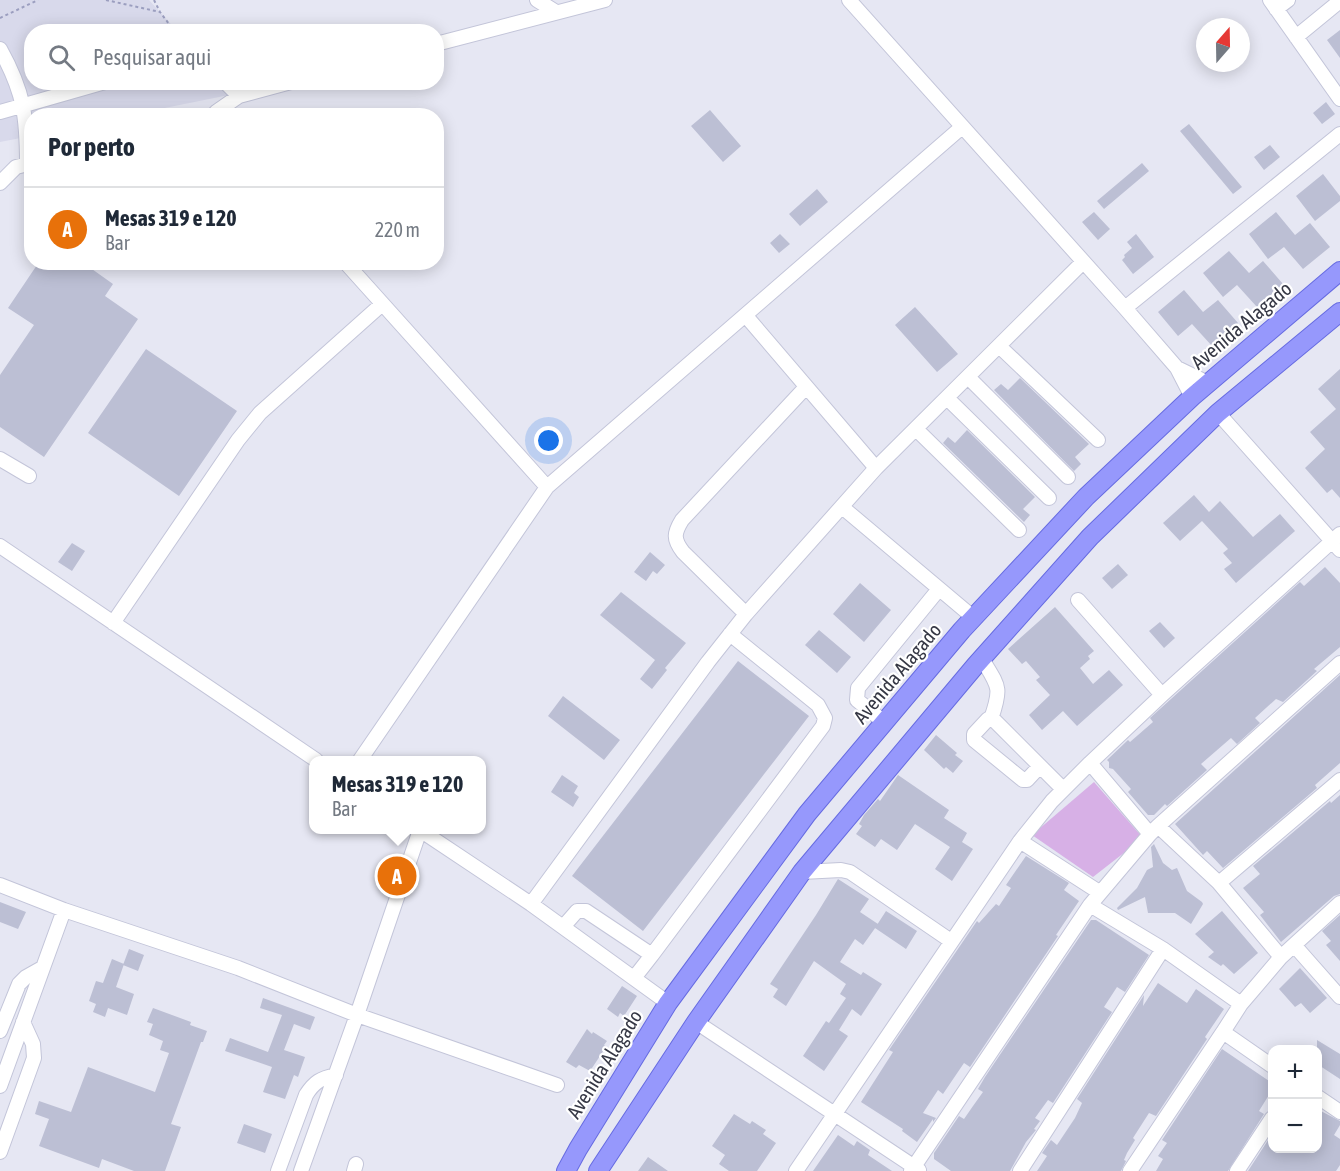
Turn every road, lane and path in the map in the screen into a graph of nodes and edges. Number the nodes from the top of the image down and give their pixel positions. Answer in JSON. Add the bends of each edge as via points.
{"nodes":[{"id":1,"x":38,"y":0,"type":"edge"},
{"id":2,"x":106,"y":0,"type":"edge"},
{"id":3,"x":154,"y":0,"type":"edge"},
{"id":4,"x":537,"y":0,"type":"edge"},
{"id":5,"x":605,"y":0,"type":"edge"},
{"id":6,"x":849,"y":0,"type":"edge"},
{"id":7,"x":1288,"y":0,"type":"edge"},
{"id":8,"x":1340,"y":1,"type":"edge"},
{"id":9,"x":576,"y":2,"type":"edge"},
{"id":10,"x":1273,"y":4,"type":"edge"},
{"id":11,"x":160,"y":12,"type":"junction"},
{"id":12,"x":556,"y":12,"type":"junction"},
{"id":13,"x":0,"y":18,"type":"edge"},
{"id":14,"x":169,"y":24,"type":"edge"},
{"id":15,"x":1296,"y":37,"type":"junction"},
{"id":16,"x":444,"y":42,"type":"edge"},
{"id":17,"x":0,"y":49,"type":"edge"},
{"id":18,"x":77,"y":90,"type":"edge"},
{"id":19,"x":233,"y":90,"type":"edge"},
{"id":20,"x":261,"y":90,"type":"edge"},
{"id":21,"x":239,"y":96,"type":"junction"},
{"id":22,"x":1340,"y":99,"type":"edge"},
{"id":23,"x":24,"y":105,"type":"junction"},
{"id":24,"x":24,"y":108,"type":"edge"},
{"id":25,"x":223,"y":108,"type":"edge"},
{"id":26,"x":0,"y":112,"type":"edge"},
{"id":27,"x":962,"y":127,"type":"junction"},
{"id":28,"x":1340,"y":134,"type":"edge"},
{"id":29,"x":24,"y":165,"type":"edge"},
{"id":30,"x":0,"y":183,"type":"edge"},
{"id":31,"x":1083,"y":262,"type":"junction"},
{"id":32,"x":352,"y":270,"type":"edge"},
{"id":33,"x":1337,"y":278,"type":"edge"},
{"id":34,"x":381,"y":305,"type":"junction"},
{"id":35,"x":1125,"y":308,"type":"junction"},
{"id":36,"x":1340,"y":312,"type":"edge"},
{"id":37,"x":746,"y":316,"type":"junction"},
{"id":38,"x":999,"y":346,"type":"junction"},
{"id":39,"x":1177,"y":368,"type":"junction"},
{"id":40,"x":968,"y":377,"type":"junction"},
{"id":41,"x":1208,"y":383,"type":"junction"},
{"id":42,"x":806,"y":387,"type":"junction"},
{"id":43,"x":1192,"y":397,"type":"junction"},
{"id":44,"x":947,"y":398,"type":"junction"},
{"id":45,"x":1218,"y":413,"type":"junction"},
{"id":46,"x":916,"y":429,"type":"junction"},
{"id":47,"x":1098,"y":440,"type":"dead end"},
{"id":48,"x":0,"y":459,"type":"edge"},
{"id":49,"x":876,"y":468,"type":"junction"},
{"id":50,"x":29,"y":476,"type":"dead end"},
{"id":51,"x":1068,"y":477,"type":"dead end"},
{"id":52,"x":547,"y":487,"type":"junction"},
{"id":53,"x":1049,"y":498,"type":"dead end"},
{"id":54,"x":842,"y":507,"type":"junction"},
{"id":55,"x":1019,"y":530,"type":"dead end"},
{"id":56,"x":1337,"y":542,"type":"edge"},
{"id":57,"x":0,"y":546,"type":"edge"},
{"id":58,"x":939,"y":589,"type":"junction"},
{"id":59,"x":1078,"y":600,"type":"dead end"},
{"id":60,"x":746,"y":614,"type":"junction"},
{"id":61,"x":974,"y":618,"type":"junction"},
{"id":62,"x":113,"y":623,"type":"junction"},
{"id":63,"x":730,"y":634,"type":"junction"},
{"id":64,"x":982,"y":659,"type":"junction"},
{"id":65,"x":1340,"y":663,"type":"edge"},
{"id":66,"x":1162,"y":695,"type":"junction"},
{"id":67,"x":991,"y":719,"type":"junction"},
{"id":68,"x":884,"y":722,"type":"junction"},
{"id":69,"x":310,"y":756,"type":"edge"},
{"id":70,"x":363,"y":756,"type":"edge"},
{"id":71,"x":1090,"y":764,"type":"junction"},
{"id":72,"x":1040,"y":766,"type":"junction"},
{"id":73,"x":1340,"y":780,"type":"edge"},
{"id":74,"x":1063,"y":789,"type":"junction"},
{"id":75,"x":1154,"y":830,"type":"junction"},
{"id":76,"x":419,"y":834,"type":"edge"},
{"id":77,"x":426,"y":834,"type":"edge"},
{"id":78,"x":1020,"y":841,"type":"junction"},
{"id":79,"x":802,"y":872,"type":"junction"},
{"id":80,"x":1220,"y":883,"type":"junction"},
{"id":81,"x":0,"y":885,"type":"edge"},
{"id":82,"x":1099,"y":892,"type":"junction"},
{"id":83,"x":1340,"y":903,"type":"edge"},
{"id":84,"x":531,"y":904,"type":"junction"},
{"id":85,"x":1090,"y":905,"type":"junction"},
{"id":86,"x":64,"y":910,"type":"junction"},
{"id":87,"x":563,"y":927,"type":"junction"},
{"id":88,"x":951,"y":941,"type":"junction"},
{"id":89,"x":1294,"y":945,"type":"junction"},
{"id":90,"x":1163,"y":949,"type":"junction"},
{"id":91,"x":652,"y":955,"type":"junction"},
{"id":92,"x":1281,"y":957,"type":"junction"},
{"id":93,"x":42,"y":968,"type":"junction"},
{"id":94,"x":634,"y":978,"type":"junction"},
{"id":95,"x":1340,"y":997,"type":"edge"},
{"id":96,"x":668,"y":1003,"type":"junction"},
{"id":97,"x":1241,"y":1005,"type":"junction"},
{"id":98,"x":357,"y":1015,"type":"junction"},
{"id":99,"x":23,"y":1022,"type":"junction"},
{"id":100,"x":696,"y":1022,"type":"junction"},
{"id":101,"x":0,"y":1031,"type":"edge"},
{"id":102,"x":1223,"y":1032,"type":"junction"},
{"id":103,"x":1268,"y":1063,"type":"edge"},
{"id":104,"x":336,"y":1075,"type":"junction"},
{"id":105,"x":557,"y":1085,"type":"dead end"},
{"id":106,"x":0,"y":1086,"type":"edge"},
{"id":107,"x":1320,"y":1099,"type":"edge"},
{"id":108,"x":1340,"y":1112,"type":"edge"},
{"id":109,"x":834,"y":1113,"type":"junction"},
{"id":110,"x":1268,"y":1124,"type":"edge"},
{"id":111,"x":578,"y":1149,"type":"junction"},
{"id":112,"x":0,"y":1152,"type":"edge"},
{"id":113,"x":600,"y":1167,"type":"edge"},
{"id":114,"x":915,"y":1169,"type":"edge"},
{"id":115,"x":569,"y":1170,"type":"edge"},
{"id":116,"x":278,"y":1171,"type":"edge"},
{"id":117,"x":301,"y":1171,"type":"edge"},
{"id":118,"x":796,"y":1171,"type":"edge"},
{"id":119,"x":1020,"y":1171,"type":"edge"},
{"id":120,"x":1130,"y":1171,"type":"edge"},
{"id":121,"x":1237,"y":1171,"type":"edge"}],
"edges":[{"from":1,"to":13,"type":"path"},
{"from":2,"to":11,"type":"path"},
{"from":3,"to":11,"type":"path"},
{"from":4,"to":12,"type":"street"},
{"from":5,"to":9,"type":"street"},
{"from":6,"to":27,"type":"street"},
{"from":7,"to":10,"type":"street"},
{"from":8,"to":15,"type":"street"},
{"from":9,"to":12,"type":"street"},
{"from":10,"to":15,"type":"street"},
{"from":11,"to":14,"type":"path"},
{"from":12,"to":16,"type":"street"},
{"from":15,"to":22,"type":"street"},
{"from":17,"to":23,"type":"street"},
{"from":18,"to":23,"type":"street"},
{"from":19,"to":21,"type":"street"},
{"from":20,"to":21,"type":"street"},
{"from":21,"to":25,"type":"street"},
{"from":23,"to":24,"type":"street"},
{"from":23,"to":26,"type":"street"},
{"from":27,"to":31,"type":"street"},
{"from":27,"to":37,"type":"street"},
{"from":28,"to":35,"type":"street"},
{"from":29,"to":30,"type":"street","via":[[16,167]]},
{"from":31,"to":35,"type":"street"},
{"from":31,"to":38,"type":"street"},
{"from":32,"to":34,"type":"street"},
{"from":33,"to":41,"type":"main road","name":"Avenida Alagado"},
{"from":34,"to":52,"type":"street"},
{"from":34,"to":62,"type":"street","via":[[260,413]]},
{"from":35,"to":39,"type":"street"},
{"from":36,"to":45,"type":"main road"},
{"from":37,"to":42,"type":"street"},
{"from":37,"to":52,"type":"street"},
{"from":38,"to":40,"type":"street"},
{"from":38,"to":47,"type":"street"},
{"from":39,"to":41,"type":"street"},
{"from":39,"to":43,"type":"street"},
{"from":40,"to":44,"type":"street"},
{"from":40,"to":51,"type":"street"},
{"from":41,"to":43,"type":"main road","name":"Avenida Alagado"},
{"from":42,"to":49,"type":"street"},
{"from":42,"to":60,"type":"street","via":[[675,532],[676,543],[683,552]]},
{"from":43,"to":61,"type":"main road","name":"Avenida Alagado","via":[[1086,497]]},
{"from":44,"to":46,"type":"street"},
{"from":44,"to":53,"type":"street"},
{"from":45,"to":56,"type":"street"},
{"from":45,"to":64,"type":"main road","via":[[1089,537]]},
{"from":46,"to":49,"type":"street"},
{"from":46,"to":55,"type":"street"},
{"from":48,"to":50,"type":"street"},
{"from":49,"to":54,"type":"street"},
{"from":52,"to":70,"type":"street"},
{"from":54,"to":58,"type":"street"},
{"from":54,"to":60,"type":"street"},
{"from":56,"to":66,"type":"street"},
{"from":57,"to":62,"type":"street"},
{"from":58,"to":61,"type":"street"},
{"from":58,"to":68,"type":"street","via":[[858,688],[857,700]]},
{"from":59,"to":66,"type":"street"},
{"from":60,"to":63,"type":"street"},
{"from":61,"to":68,"type":"main road","name":"Avenida Alagado"},
{"from":62,"to":69,"type":"street"},
{"from":63,"to":84,"type":"street"},
{"from":63,"to":91,"type":"street","via":[[818,705],[825,718],[823,726]]},
{"from":64,"to":67,"type":"street","via":[[999,690]]},
{"from":64,"to":79,"type":"main road"},
{"from":65,"to":75,"type":"street"},
{"from":66,"to":71,"type":"street"},
{"from":67,"to":72,"type":"street"},
{"from":67,"to":72,"type":"street","via":[[974,734],[974,740],[1023,780]]},
{"from":68,"to":96,"type":"main road","name":"Avenida Alagado","via":[[807,814]]},
{"from":71,"to":74,"type":"street"},
{"from":71,"to":75,"type":"street"},
{"from":72,"to":74,"type":"street"},
{"from":73,"to":80,"type":"street"},
{"from":74,"to":78,"type":"street"},
{"from":75,"to":80,"type":"street"},
{"from":75,"to":82,"type":"street"},
{"from":76,"to":98,"type":"street"},
{"from":77,"to":84,"type":"street"},
{"from":78,"to":82,"type":"street"},
{"from":78,"to":88,"type":"street"},
{"from":79,"to":88,"type":"street","via":[[850,872]]},
{"from":79,"to":100,"type":"main road"},
{"from":80,"to":92,"type":"street"},
{"from":81,"to":86,"type":"street"},
{"from":82,"to":85,"type":"street"},
{"from":83,"to":89,"type":"street"},
{"from":84,"to":87,"type":"street"},
{"from":85,"to":90,"type":"street"},
{"from":85,"to":114,"type":"street"},
{"from":86,"to":93,"type":"street"},
{"from":86,"to":98,"type":"street","via":[[238,968]]},
{"from":87,"to":91,"type":"street","via":[[577,911],[586,911]]},
{"from":87,"to":94,"type":"street"},
{"from":88,"to":109,"type":"street"},
{"from":89,"to":92,"type":"street"},
{"from":89,"to":95,"type":"street"},
{"from":90,"to":97,"type":"street"},
{"from":90,"to":119,"type":"street"},
{"from":91,"to":94,"type":"street"},
{"from":92,"to":97,"type":"street"},
{"from":93,"to":99,"type":"street"},
{"from":93,"to":101,"type":"street","via":[[19,984]]},
{"from":94,"to":96,"type":"street"},
{"from":96,"to":111,"type":"main road","name":"Avenida Alagado"},
{"from":97,"to":102,"type":"street"},
{"from":98,"to":104,"type":"street"},
{"from":98,"to":105,"type":"street"},
{"from":99,"to":106,"type":"street"},
{"from":99,"to":112,"type":"street","via":[[33,1044],[34,1058]]},
{"from":100,"to":109,"type":"street"},
{"from":100,"to":113,"type":"main road"},
{"from":102,"to":103,"type":"street"},
{"from":102,"to":120,"type":"street"},
{"from":104,"to":116,"type":"street","via":[[322,1077],[312,1084]]},
{"from":104,"to":117,"type":"street"},
{"from":107,"to":108,"type":"street"},
{"from":109,"to":114,"type":"street"},
{"from":109,"to":118,"type":"street"},
{"from":110,"to":121,"type":"street"},
{"from":111,"to":113,"type":"main road"},
{"from":111,"to":115,"type":"main road","name":"Avenida Alagado"}]}
